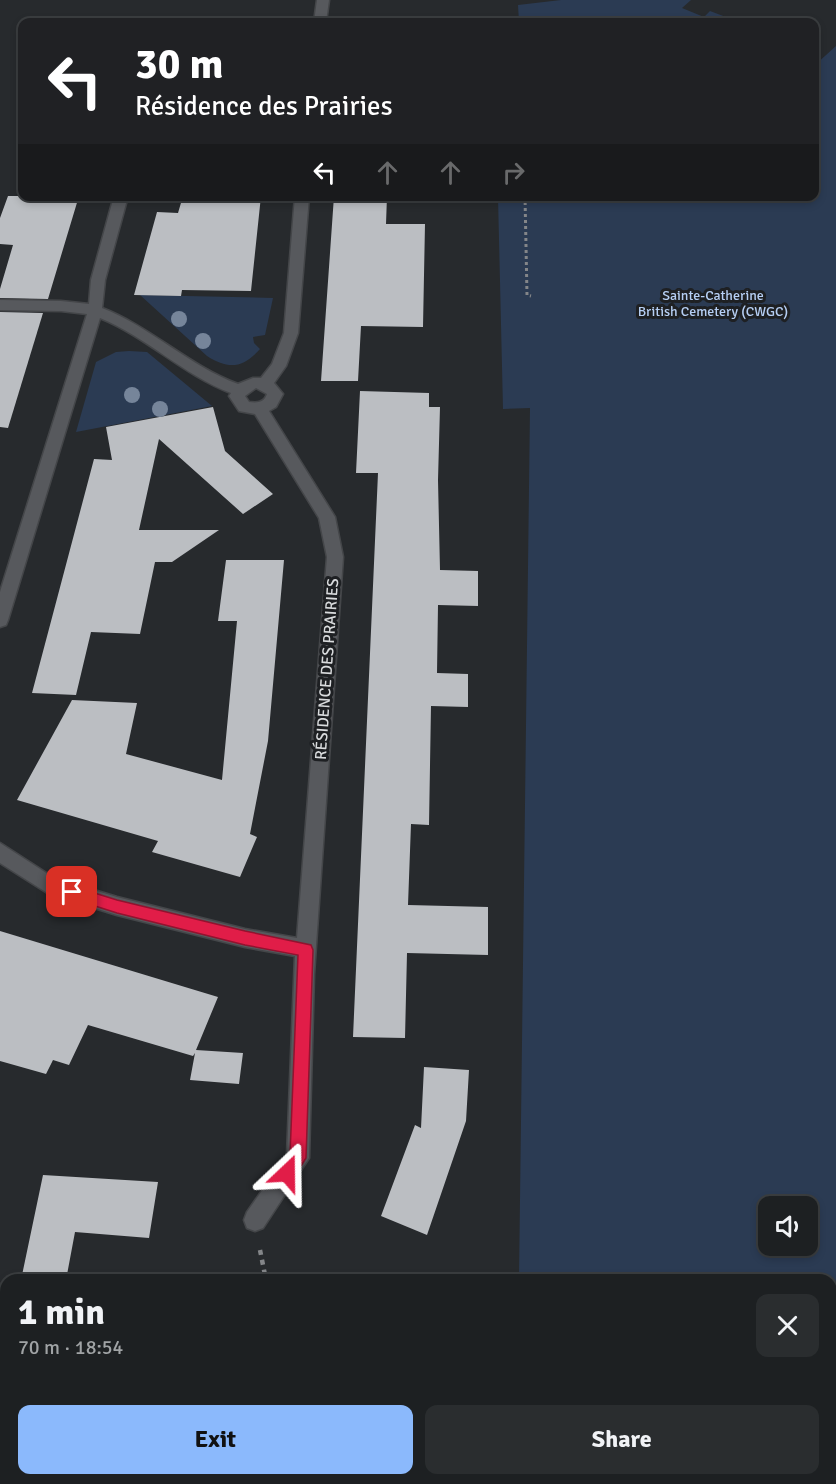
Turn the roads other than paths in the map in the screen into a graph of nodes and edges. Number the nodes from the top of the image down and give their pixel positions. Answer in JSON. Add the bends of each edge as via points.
{"nodes":[{"id":1,"x":323,"y":0,"type":"edge"},
{"id":2,"x":321,"y":18,"type":"edge"},
{"id":3,"x":120,"y":201,"type":"edge"},
{"id":4,"x":302,"y":201,"type":"edge"},
{"id":5,"x":0,"y":305,"type":"edge"},
{"id":6,"x":95,"y":311,"type":"junction"},
{"id":7,"x":266,"y":384,"type":"junction"},
{"id":8,"x":240,"y":390,"type":"junction"},
{"id":9,"x":260,"y":408,"type":"junction"},
{"id":10,"x":0,"y":620,"type":"edge"},
{"id":11,"x":0,"y":852,"type":"edge"},
{"id":12,"x":306,"y":950,"type":"junction"},
{"id":13,"x":255,"y":1220,"type":"dead end"}],
"edges":[{"from":1,"to":2,"type":"street"},
{"from":3,"to":6,"type":"street","via":[[98,280]]},
{"from":4,"to":7,"type":"street","via":[[291,333],[279,366]]},
{"from":5,"to":6,"type":"street"},
{"from":6,"to":8,"type":"street","via":[[128,325],[205,377]]},
{"from":6,"to":10,"type":"street"},
{"from":7,"to":8,"type":"street","via":[[247,385]]},
{"from":7,"to":9,"type":"street","via":[[275,394],[268,405]]},
{"from":8,"to":9,"type":"street","via":[[237,396],[244,407]]},
{"from":9,"to":12,"type":"street","name":"RÉSIDENCE DES PRAIRIES","via":[[327,517],[335,557]]},
{"from":11,"to":12,"type":"street","via":[[49,885],[117,906]]},
{"from":12,"to":13,"type":"street","name":"RÉSIDENCE DES PRAIRIES","via":[[298,1158]]}]}
